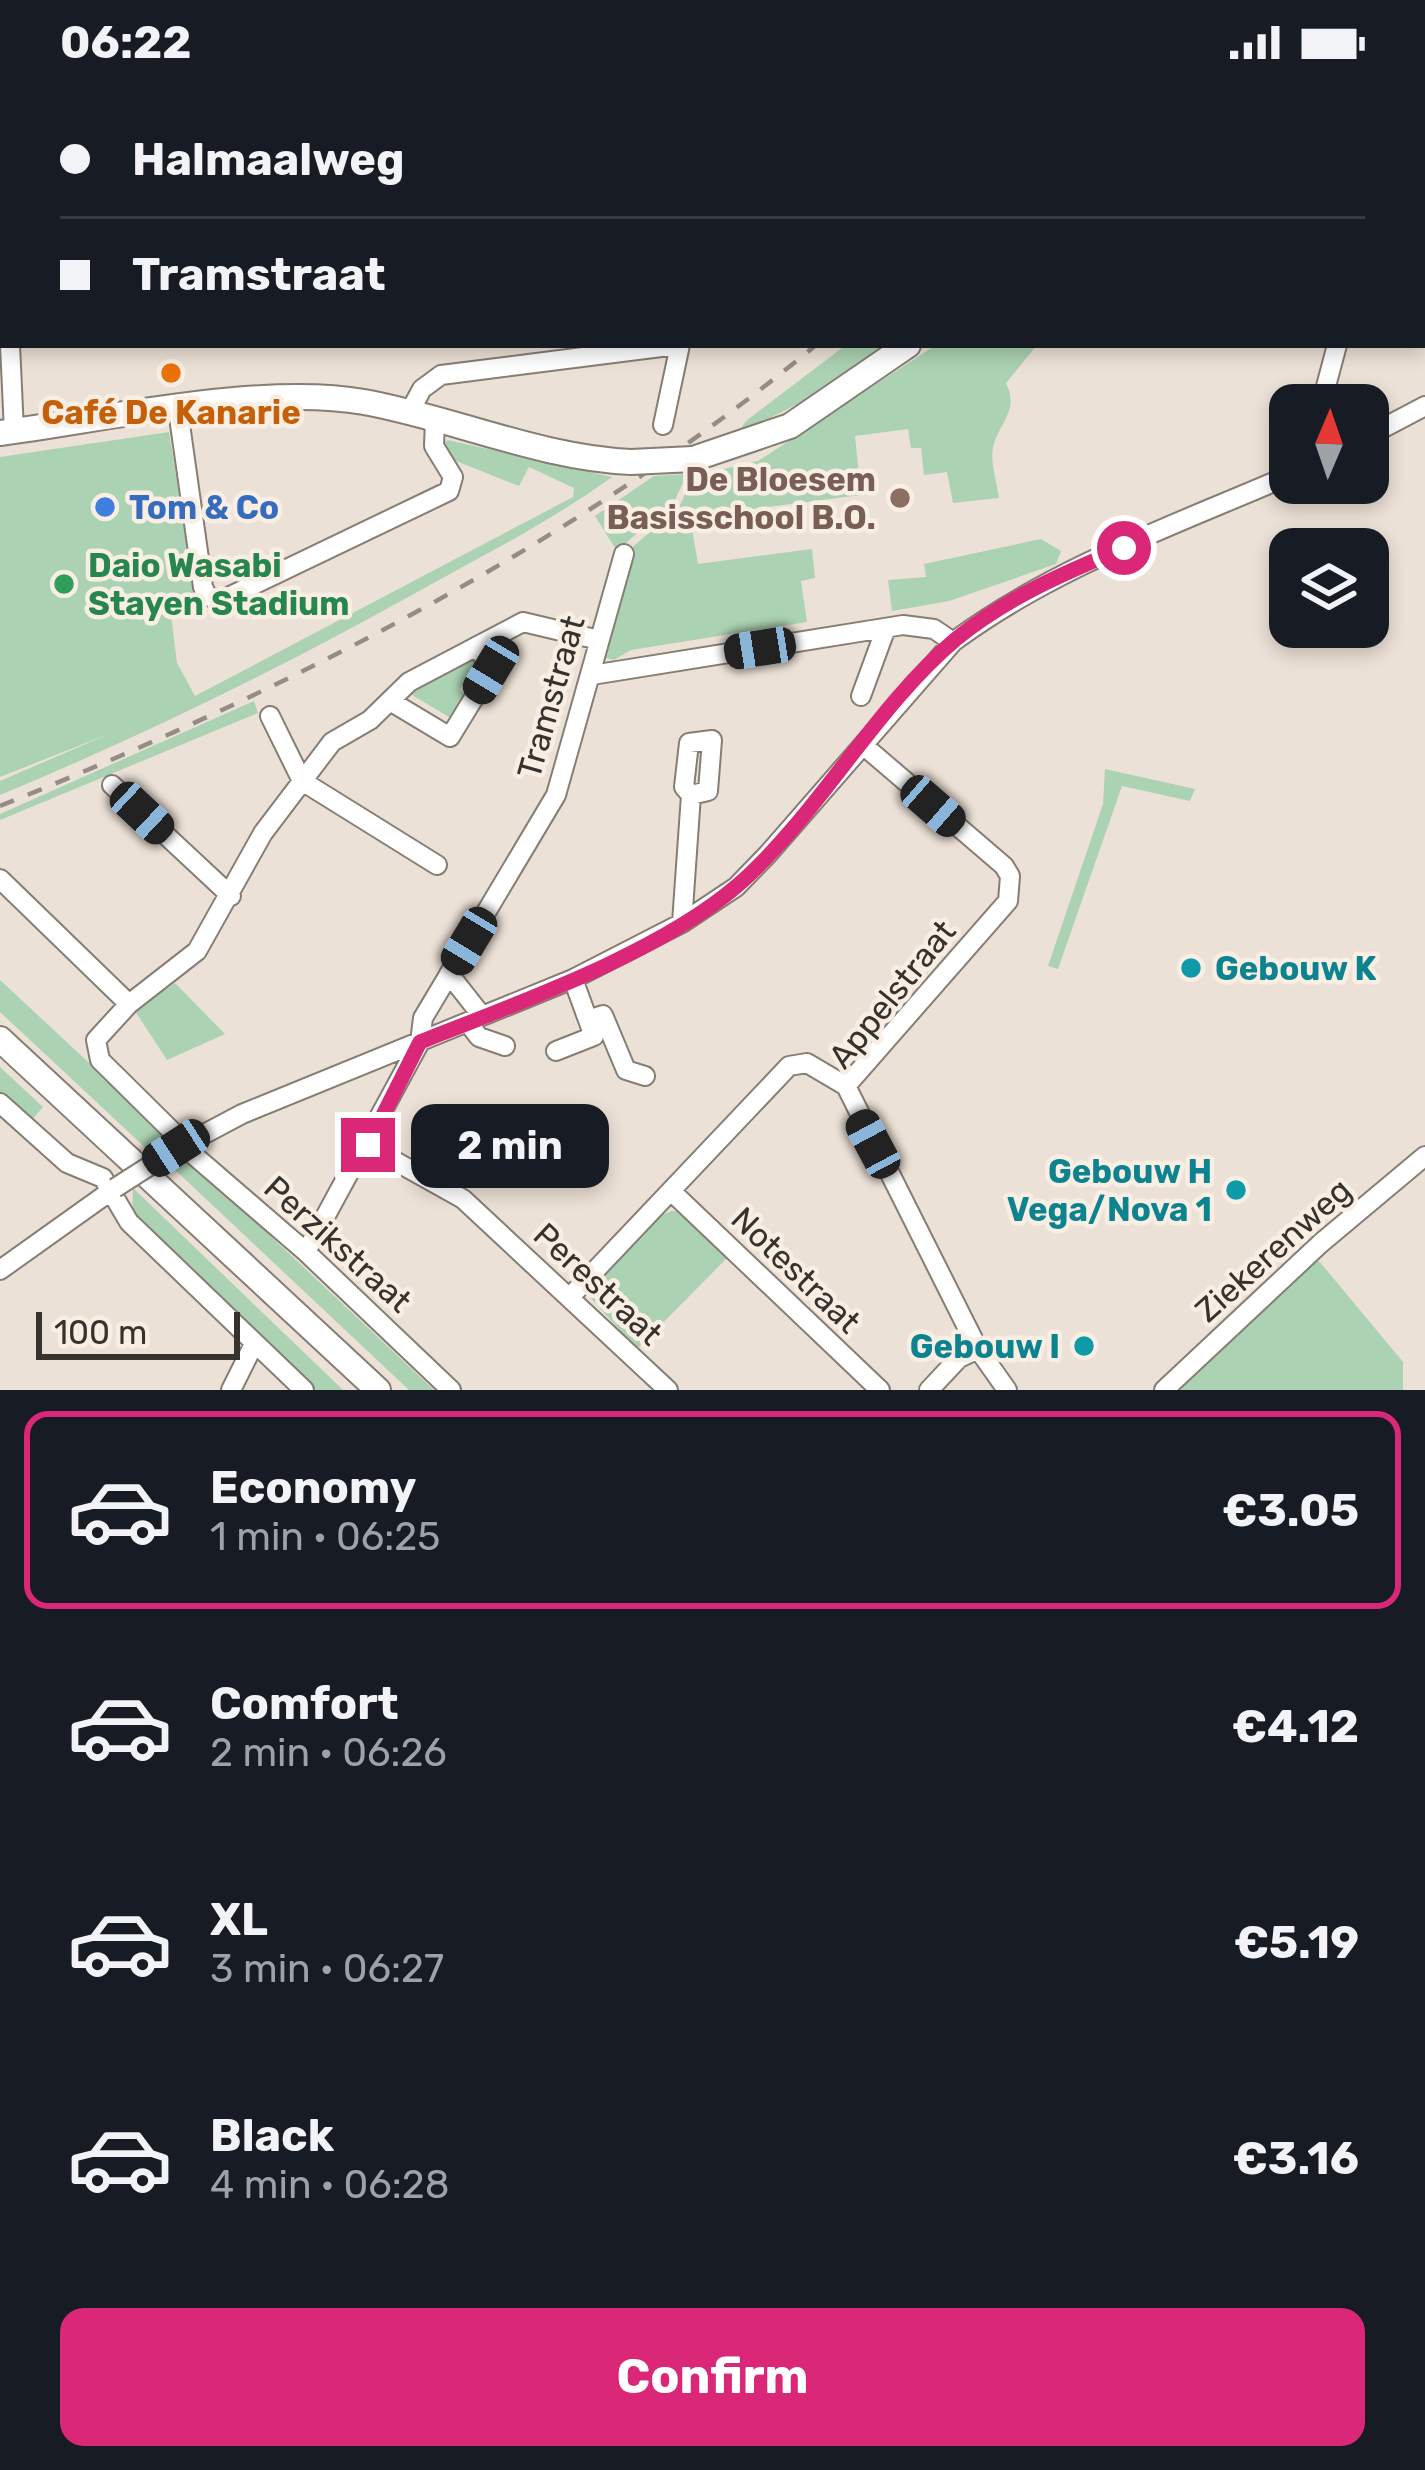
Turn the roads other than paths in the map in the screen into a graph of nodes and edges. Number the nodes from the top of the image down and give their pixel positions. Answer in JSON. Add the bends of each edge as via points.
{"nodes":[{"id":1,"x":10,"y":348,"type":"edge"},
{"id":2,"x":655,"y":348,"type":"edge"},
{"id":3,"x":671,"y":348,"type":"edge"},
{"id":4,"x":904,"y":348,"type":"edge"},
{"id":5,"x":1336,"y":348,"type":"edge"},
{"id":6,"x":1327,"y":384,"type":"edge"},
{"id":7,"x":1425,"y":406,"type":"edge"},
{"id":8,"x":178,"y":410,"type":"junction"},
{"id":9,"x":409,"y":412,"type":"junction"},
{"id":10,"x":435,"y":419,"type":"junction"},
{"id":11,"x":663,"y":425,"type":"dead end"},
{"id":12,"x":1389,"y":425,"type":"edge"},
{"id":13,"x":7,"y":432,"type":"edge"},
{"id":14,"x":1269,"y":485,"type":"edge"},
{"id":15,"x":624,"y":554,"type":"dead end"},
{"id":16,"x":886,"y":628,"type":"junction"},
{"id":17,"x":599,"y":640,"type":"junction"},
{"id":18,"x":953,"y":642,"type":"junction"},
{"id":19,"x":477,"y":646,"type":"junction"},
{"id":20,"x":592,"y":675,"type":"junction"},
{"id":21,"x":861,"y":696,"type":"dead end"},
{"id":22,"x":390,"y":701,"type":"junction"},
{"id":23,"x":270,"y":716,"type":"dead end"},
{"id":24,"x":862,"y":745,"type":"junction"},
{"id":25,"x":302,"y":781,"type":"junction"},
{"id":26,"x":112,"y":785,"type":"dead end"},
{"id":27,"x":691,"y":795,"type":"dead end"},
{"id":28,"x":437,"y":865,"type":"dead end"},
{"id":29,"x":0,"y":879,"type":"edge"},
{"id":30,"x":231,"y":896,"type":"junction"},
{"id":31,"x":682,"y":922,"type":"junction"},
{"id":32,"x":449,"y":974,"type":"junction"},
{"id":33,"x":573,"y":980,"type":"junction"},
{"id":34,"x":129,"y":1004,"type":"junction"},
{"id":35,"x":475,"y":1020,"type":"junction"},
{"id":36,"x":588,"y":1020,"type":"junction"},
{"id":37,"x":0,"y":1039,"type":"edge"},
{"id":38,"x":420,"y":1042,"type":"junction"},
{"id":39,"x":505,"y":1046,"type":"dead end"},
{"id":40,"x":556,"y":1051,"type":"dead end"},
{"id":41,"x":645,"y":1076,"type":"dead end"},
{"id":42,"x":846,"y":1086,"type":"junction"},
{"id":43,"x":0,"y":1103,"type":"edge"},
{"id":44,"x":368,"y":1145,"type":"junction"},
{"id":45,"x":181,"y":1146,"type":"junction"},
{"id":46,"x":1425,"y":1156,"type":"edge"},
{"id":47,"x":114,"y":1189,"type":"junction"},
{"id":48,"x":672,"y":1192,"type":"junction"},
{"id":49,"x":306,"y":1252,"type":"junction"},
{"id":50,"x":0,"y":1270,"type":"edge"},
{"id":51,"x":570,"y":1297,"type":"junction"},
{"id":52,"x":254,"y":1344,"type":"junction"},
{"id":53,"x":978,"y":1349,"type":"junction"},
{"id":54,"x":231,"y":1390,"type":"edge"},
{"id":55,"x":304,"y":1390,"type":"edge"},
{"id":56,"x":378,"y":1390,"type":"edge"},
{"id":57,"x":451,"y":1390,"type":"edge"},
{"id":58,"x":668,"y":1390,"type":"edge"},
{"id":59,"x":880,"y":1390,"type":"edge"},
{"id":60,"x":928,"y":1390,"type":"edge"},
{"id":61,"x":1007,"y":1390,"type":"edge"},
{"id":62,"x":1163,"y":1390,"type":"edge"}],
"edges":[{"from":1,"to":13,"type":"street"},
{"from":2,"to":9,"type":"street","via":[[441,375]]},
{"from":3,"to":11,"type":"street"},
{"from":4,"to":10,"type":"main road","bridge":true,"via":[[809,416],[720,453],[668,462],[616,462]]},
{"from":5,"to":6,"type":"street"},
{"from":7,"to":12,"type":"street"},
{"from":8,"to":9,"type":"main road","via":[[302,396]]},
{"from":8,"to":10,"type":"street","via":[[202,587],[222,600],[448,491],[452,477],[434,446]]},
{"from":8,"to":13,"type":"main road"},
{"from":9,"to":10,"type":"main road"},
{"from":14,"to":18,"type":"street","via":[[1038,585]]},
{"from":15,"to":17,"type":"street","name":"Tramstraat"},
{"from":16,"to":18,"type":"street","via":[[925,626]]},
{"from":16,"to":20,"type":"street"},
{"from":16,"to":21,"type":"street"},
{"from":17,"to":19,"type":"street","via":[[523,622]]},
{"from":17,"to":20,"type":"street","name":"Tramstraat"},
{"from":18,"to":24,"type":"street"},
{"from":19,"to":22,"type":"street"},
{"from":19,"to":22,"type":"street","via":[[491,670],[450,737]]},
{"from":20,"to":32,"type":"street","name":"Tramstraat","via":[[556,795]]},
{"from":22,"to":25,"type":"street","via":[[332,742]]},
{"from":23,"to":25,"type":"street"},
{"from":24,"to":31,"type":"street","via":[[736,886]]},
{"from":24,"to":42,"type":"street","name":"Appelstraat","via":[[1004,866],[1012,890]]},
{"from":25,"to":28,"type":"street"},
{"from":25,"to":30,"type":"street"},
{"from":26,"to":30,"type":"street"},
{"from":27,"to":31,"type":"street"},
{"from":29,"to":34,"type":"street"},
{"from":30,"to":34,"type":"street","via":[[196,951]]},
{"from":31,"to":33,"type":"street"},
{"from":32,"to":35,"type":"street"},
{"from":32,"to":38,"type":"street","name":"Tramstraat","via":[[423,1018]]},
{"from":33,"to":35,"type":"street"},
{"from":33,"to":36,"type":"street"},
{"from":34,"to":45,"type":"street","name":"Perzikstraat","via":[[95,1040],[96,1051]]},
{"from":35,"to":38,"type":"street"},
{"from":35,"to":39,"type":"street","via":[[478,1036]]},
{"from":36,"to":40,"type":"street","via":[[593,1036]]},
{"from":36,"to":41,"type":"street","via":[[603,1015],[626,1070]]},
{"from":37,"to":56,"type":"main road"},
{"from":38,"to":44,"type":"street","name":"Tramstraat"},
{"from":38,"to":45,"type":"street"},
{"from":42,"to":48,"type":"street","via":[[807,1063],[789,1066]]},
{"from":42,"to":53,"type":"street","name":"Appelstraat"},
{"from":43,"to":47,"type":"street","via":[[62,1160]]},
{"from":44,"to":49,"type":"street","name":"Tramstraat"},
{"from":44,"to":51,"type":"street","name":"Perestraat","via":[[463,1199]]},
{"from":45,"to":47,"type":"street","bridge":true},
{"from":45,"to":49,"type":"street","name":"Perzikstraat"},
{"from":46,"to":62,"type":"street","name":"Ziekerenweg"},
{"from":47,"to":50,"type":"street"},
{"from":47,"to":52,"type":"street","via":[[129,1222]]},
{"from":48,"to":51,"type":"street"},
{"from":48,"to":59,"type":"street","name":"Notestraat"},
{"from":49,"to":57,"type":"street","name":"Perzikstraat"},
{"from":51,"to":58,"type":"street","name":"Perestraat"},
{"from":52,"to":54,"type":"street"},
{"from":52,"to":55,"type":"street"},
{"from":53,"to":60,"type":"street"},
{"from":53,"to":61,"type":"street","name":"Appelstraat"}]}
